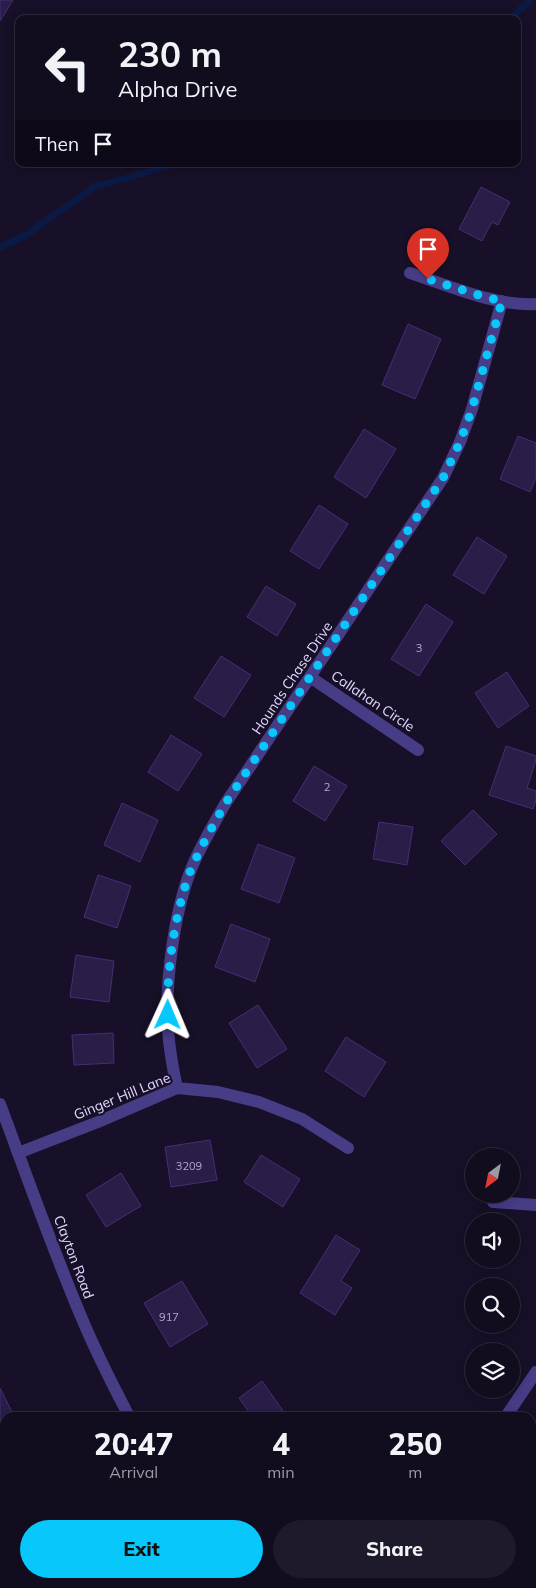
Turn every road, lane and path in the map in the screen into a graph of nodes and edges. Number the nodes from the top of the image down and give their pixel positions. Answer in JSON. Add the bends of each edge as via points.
{"nodes":[{"id":1,"x":410,"y":273,"type":"dead end"},
{"id":2,"x":502,"y":301,"type":"junction"},
{"id":3,"x":536,"y":304,"type":"edge"},
{"id":4,"x":310,"y":677,"type":"junction"},
{"id":5,"x":418,"y":750,"type":"dead end"},
{"id":6,"x":177,"y":1088,"type":"junction"},
{"id":7,"x":0,"y":1104,"type":"edge"},
{"id":8,"x":348,"y":1148,"type":"dead end"},
{"id":9,"x":18,"y":1153,"type":"junction"},
{"id":10,"x":507,"y":1203,"type":"edge"},
{"id":11,"x":536,"y":1205,"type":"edge"},
{"id":12,"x":536,"y":1372,"type":"edge"},
{"id":13,"x":127,"y":1412,"type":"edge"},
{"id":14,"x":509,"y":1412,"type":"edge"}],
"edges":[{"from":1,"to":2,"type":"street"},
{"from":2,"to":3,"type":"street"},
{"from":2,"to":4,"type":"street","name":"Hounds Chase Drive","via":[[472,409],[443,478]]},
{"from":4,"to":5,"type":"street","name":"Callahan Circle"},
{"from":4,"to":6,"type":"street","name":"Hounds Chase Drive","via":[[225,804],[190,872],[178,915],[167,1001]]},
{"from":6,"to":8,"type":"street","name":"Ginger Hill Lane","via":[[218,1092],[259,1102],[302,1119]]},
{"from":6,"to":9,"type":"street","name":"Ginger Hill Lane"},
{"from":7,"to":9,"type":"street","name":"Clayton Road"},
{"from":9,"to":13,"type":"street","name":"Clayton Road","via":[[80,1314]]},
{"from":10,"to":11,"type":"street"},
{"from":12,"to":14,"type":"street"}]}
